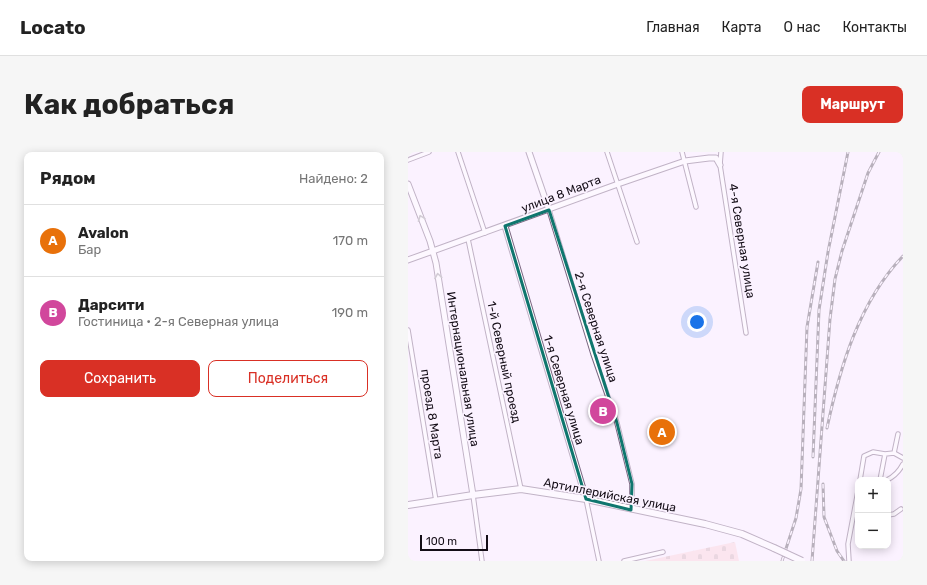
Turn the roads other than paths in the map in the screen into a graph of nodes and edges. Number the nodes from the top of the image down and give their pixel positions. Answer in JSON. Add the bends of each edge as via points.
{"nodes":[{"id":1,"x":429,"y":152,"type":"edge"},
{"id":2,"x":458,"y":152,"type":"edge"},
{"id":3,"x":529,"y":152,"type":"edge"},
{"id":4,"x":607,"y":152,"type":"edge"},
{"id":5,"x":682,"y":152,"type":"edge"},
{"id":6,"x":721,"y":153,"type":"edge"},
{"id":7,"x":716,"y":158,"type":"junction"},
{"id":8,"x":408,"y":160,"type":"edge"},
{"id":9,"x":685,"y":162,"type":"junction"},
{"id":10,"x":720,"y":165,"type":"junction"},
{"id":11,"x":408,"y":184,"type":"edge"},
{"id":12,"x":618,"y":184,"type":"junction"},
{"id":13,"x":696,"y":207,"type":"dead end"},
{"id":14,"x":549,"y":210,"type":"junction"},
{"id":15,"x":505,"y":226,"type":"junction"},
{"id":16,"x":485,"y":233,"type":"junction"},
{"id":17,"x":468,"y":239,"type":"junction"},
{"id":18,"x":637,"y":242,"type":"dead end"},
{"id":19,"x":433,"y":252,"type":"junction"},
{"id":20,"x":408,"y":260,"type":"edge"},
{"id":21,"x":408,"y":330,"type":"edge"},
{"id":22,"x":746,"y":333,"type":"dead end"},
{"id":23,"x":898,"y":434,"type":"dead end"},
{"id":24,"x":894,"y":453,"type":"junction"},
{"id":25,"x":885,"y":454,"type":"junction"},
{"id":26,"x":902,"y":458,"type":"edge"},
{"id":27,"x":903,"y":464,"type":"edge"},
{"id":28,"x":860,"y":477,"type":"edge"},
{"id":29,"x":881,"y":477,"type":"edge"},
{"id":30,"x":891,"y":478,"type":"edge"},
{"id":31,"x":521,"y":489,"type":"junction"},
{"id":32,"x":473,"y":495,"type":"junction"},
{"id":33,"x":586,"y":499,"type":"junction"},
{"id":34,"x":436,"y":501,"type":"junction"},
{"id":35,"x":408,"y":506,"type":"edge"},
{"id":36,"x":901,"y":509,"type":"dead end"},
{"id":37,"x":632,"y":510,"type":"junction"},
{"id":38,"x":891,"y":515,"type":"edge"},
{"id":39,"x":855,"y":520,"type":"edge"},
{"id":40,"x":663,"y":552,"type":"dead end"},
{"id":41,"x":482,"y":561,"type":"edge"},
{"id":42,"x":599,"y":561,"type":"edge"},
{"id":43,"x":624,"y":561,"type":"edge"},
{"id":44,"x":802,"y":561,"type":"edge"},
{"id":45,"x":849,"y":561,"type":"edge"}],
"edges":[{"from":1,"to":8,"type":"street"},
{"from":2,"to":16,"type":"street"},
{"from":3,"to":14,"type":"street","name":"2-я Северная улица"},
{"from":4,"to":12,"type":"street"},
{"from":5,"to":9,"type":"street"},
{"from":6,"to":7,"type":"street"},
{"from":6,"to":10,"type":"street","name":"4-я Северная улица"},
{"from":7,"to":9,"type":"street","name":"улица 8 Марта"},
{"from":7,"to":10,"type":"street"},
{"from":9,"to":12,"type":"street","name":"улица 8 Марта"},
{"from":9,"to":13,"type":"street"},
{"from":10,"to":22,"type":"street","name":"4-я Северная улица"},
{"from":19,"to":11,"type":"street","name":"Интернациональная улица","one_way":true},
{"from":12,"to":14,"type":"street","name":"улица 8 Марта"},
{"from":12,"to":18,"type":"street"},
{"from":14,"to":15,"type":"street","name":"улица 8 Марта"},
{"from":14,"to":37,"type":"street","name":"2-я Северная улица","via":[[617,423],[632,484]]},
{"from":15,"to":16,"type":"street","name":"улица 8 Марта"},
{"from":15,"to":33,"type":"street","name":"1-я Северная улица"},
{"from":16,"to":17,"type":"street","name":"улица 8 Марта"},
{"from":17,"to":19,"type":"street","name":"улица 8 Марта"},
{"from":17,"to":31,"type":"street","name":"1-й Северный проезд"},
{"from":19,"to":20,"type":"street","name":"улица 8 Марта"},
{"from":32,"to":19,"type":"street","name":"Интернациональная улица","one_way":true},
{"from":21,"to":34,"type":"street","name":"проезд 8 Марта"},
{"from":23,"to":24,"type":"street"},
{"from":24,"to":25,"type":"street"},
{"from":24,"to":26,"type":"street"},
{"from":25,"to":28,"type":"street","via":[[873,452],[864,456]]},
{"from":25,"to":29,"type":"street"},
{"from":26,"to":27,"type":"street"},
{"from":27,"to":30,"type":"street"},
{"from":31,"to":32,"type":"main road","name":"Артиллерийская улица"},
{"from":31,"to":33,"type":"main road","name":"Артиллерийская улица"},
{"from":32,"to":34,"type":"main road","name":"Артиллерийская улица"},
{"from":32,"to":41,"type":"street","name":"Интернациональная улица"},
{"from":33,"to":37,"type":"main road","name":"Артиллерийская улица"},
{"from":33,"to":42,"type":"street","name":"1-я Северная улица"},
{"from":34,"to":35,"type":"main road","name":"Артиллерийская улица"},
{"from":36,"to":38,"type":"street"},
{"from":37,"to":44,"type":"main road","name":"Артиллерийская улица","bridge":true,"via":[[742,534]]},
{"from":39,"to":45,"type":"street","via":[[848,544]]},
{"from":40,"to":43,"type":"street"}]}
